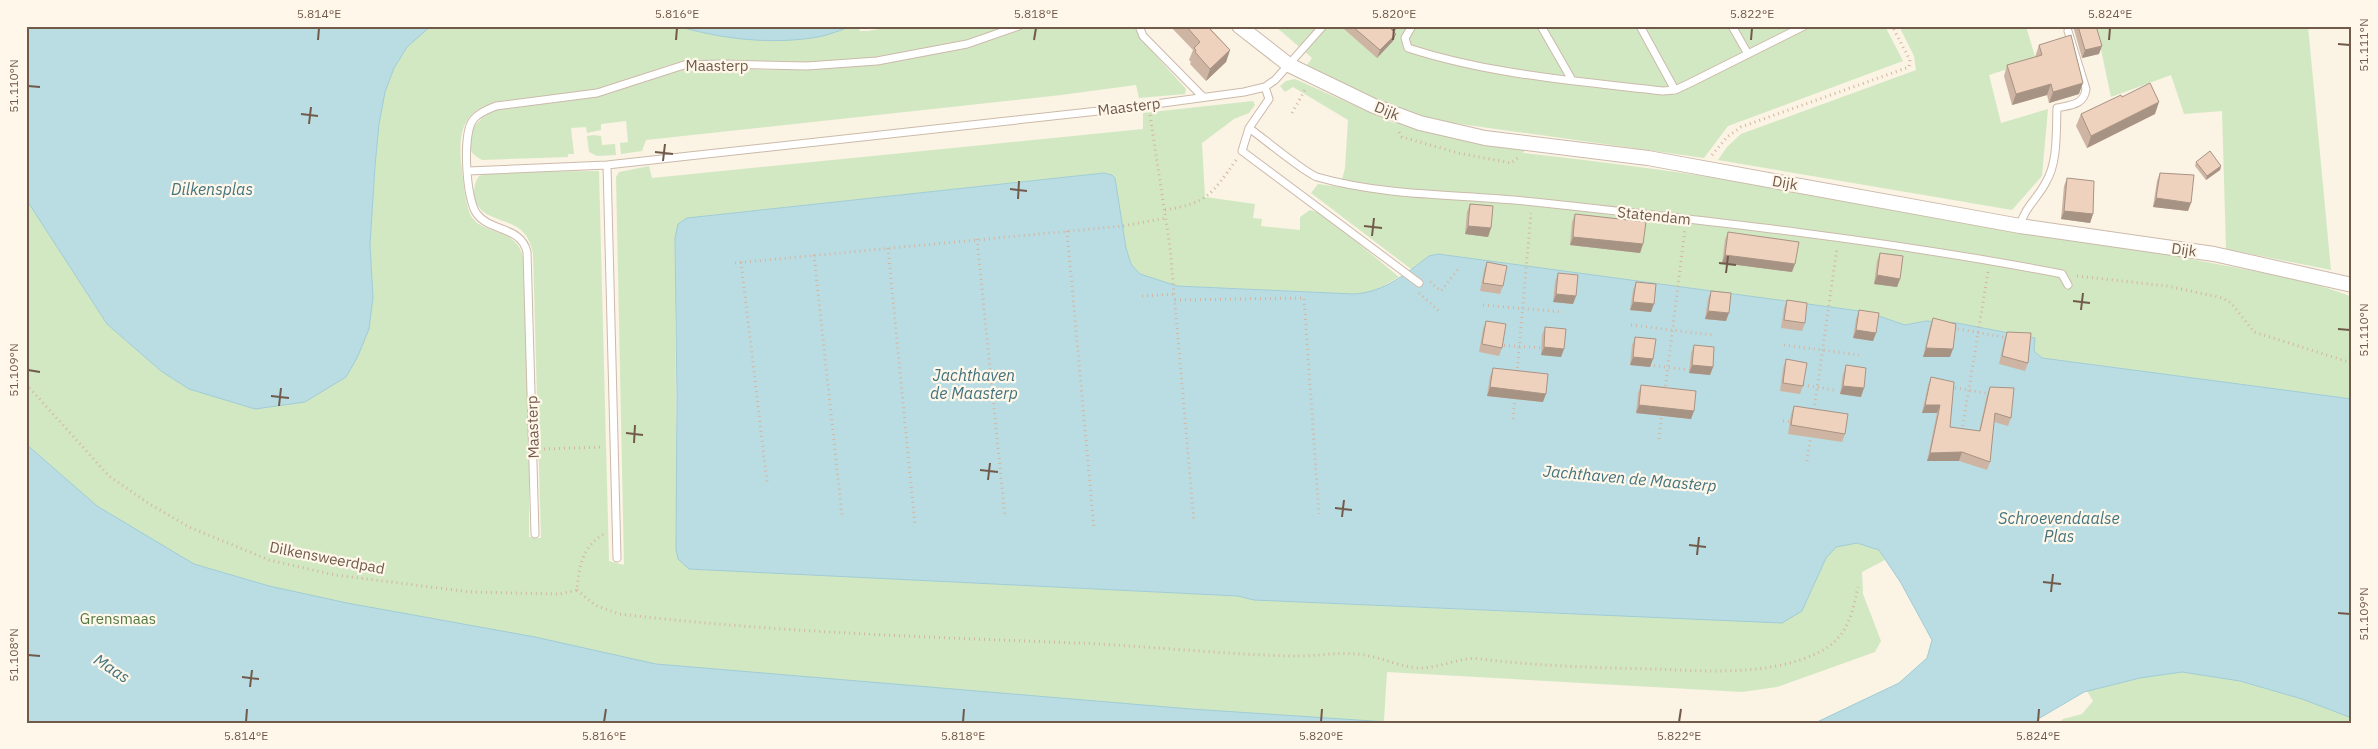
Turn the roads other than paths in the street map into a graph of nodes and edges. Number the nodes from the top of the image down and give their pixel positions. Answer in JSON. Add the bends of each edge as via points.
{"nodes":[{"id":1,"x":1019,"y":26,"type":"edge"},
{"id":2,"x":1139,"y":26,"type":"edge"},
{"id":3,"x":1239,"y":26,"type":"edge"},
{"id":4,"x":1323,"y":26,"type":"edge"},
{"id":5,"x":1412,"y":26,"type":"edge"},
{"id":6,"x":1541,"y":26,"type":"edge"},
{"id":7,"x":1640,"y":26,"type":"edge"},
{"id":8,"x":1732,"y":26,"type":"edge"},
{"id":9,"x":1804,"y":26,"type":"edge"},
{"id":10,"x":2068,"y":31,"type":"dead end"},
{"id":11,"x":1748,"y":54,"type":"junction"},
{"id":12,"x":1289,"y":65,"type":"junction"},
{"id":13,"x":1572,"y":80,"type":"junction"},
{"id":14,"x":1265,"y":87,"type":"junction"},
{"id":15,"x":1675,"y":90,"type":"junction"},
{"id":16,"x":1202,"y":97,"type":"junction"},
{"id":17,"x":1249,"y":128,"type":"junction"},
{"id":18,"x":607,"y":166,"type":"junction"},
{"id":19,"x":468,"y":171,"type":"junction"},
{"id":20,"x":2020,"y":226,"type":"junction"},
{"id":21,"x":1419,"y":283,"type":"dead end"},
{"id":22,"x":2068,"y":285,"type":"dead end"},
{"id":23,"x":2352,"y":285,"type":"edge"},
{"id":24,"x":535,"y":534,"type":"dead end"},
{"id":25,"x":617,"y":558,"type":"dead end"}],
"edges":[{"from":1,"to":19,"type":"lane","name":"Maasterp","via":[[967,44],[885,60],[807,66],[684,65],[597,93],[496,106],[479,115],[469,127],[465,146]]},
{"from":2,"to":16,"type":"lane","via":[[1143,36]]},
{"from":3,"to":12,"type":"street","name":"Dijk"},
{"from":4,"to":12,"type":"lane","name":"Maasterp"},
{"from":5,"to":13,"type":"lane","via":[[1405,38],[1408,48],[1504,72]]},
{"from":6,"to":13,"type":"lane"},
{"from":7,"to":15,"type":"lane"},
{"from":8,"to":11,"type":"lane"},
{"from":9,"to":11,"type":"lane"},
{"from":10,"to":20,"type":"lane","via":[[2086,89],[2085,97],[2081,102],[2057,108],[2052,166],[2047,182],[2023,214]]},
{"from":11,"to":15,"type":"lane"},
{"from":12,"to":14,"type":"lane","name":"Maasterp"},
{"from":12,"to":20,"type":"street","name":"Dijk","via":[[1390,112],[1429,125],[1494,139],[1648,158]]},
{"from":13,"to":15,"type":"lane"},
{"from":14,"to":16,"type":"lane","name":"Maasterp"},
{"from":14,"to":17,"type":"lane","via":[[1269,99]]},
{"from":16,"to":18,"type":"lane","name":"Maasterp"},
{"from":17,"to":21,"type":"lane","via":[[1242,151]]},
{"from":17,"to":22,"type":"lane","name":"Statendam","via":[[1315,177],[1367,188],[1686,218],[1838,239],[2062,274]]},
{"from":18,"to":19,"type":"lane","name":"Maasterp"},
{"from":18,"to":25,"type":"lane"},
{"from":19,"to":24,"type":"lane","name":"Maasterp","via":[[475,212],[517,236],[526,245]]},
{"from":20,"to":23,"type":"street","name":"Dijk","via":[[2214,254]]}]}
